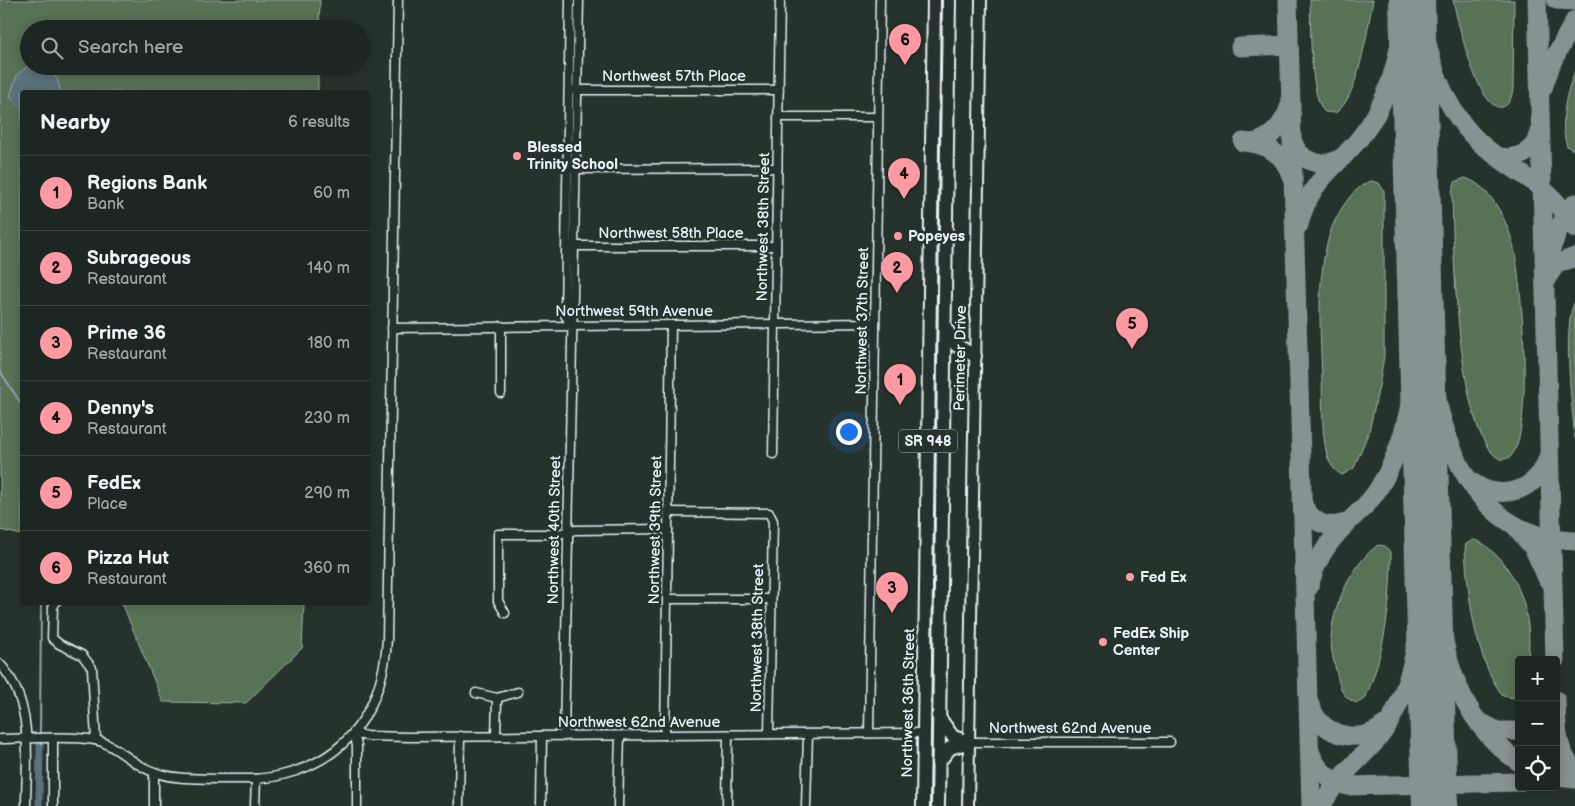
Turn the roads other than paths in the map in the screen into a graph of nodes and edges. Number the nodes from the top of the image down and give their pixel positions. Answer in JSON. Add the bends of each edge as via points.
{"nodes":[{"id":1,"x":398,"y":0,"type":"edge"},
{"id":2,"x":570,"y":0,"type":"edge"},
{"id":3,"x":579,"y":0,"type":"edge"},
{"id":4,"x":780,"y":0,"type":"edge"},
{"id":5,"x":880,"y":0,"type":"edge"},
{"id":6,"x":934,"y":0,"type":"edge"},
{"id":7,"x":949,"y":0,"type":"edge"},
{"id":8,"x":981,"y":0,"type":"edge"},
{"id":9,"x":569,"y":90,"type":"junction"},
{"id":10,"x":578,"y":90,"type":"junction"},
{"id":11,"x":778,"y":90,"type":"junction"},
{"id":12,"x":948,"y":105,"type":"junction"},
{"id":13,"x":778,"y":117,"type":"junction"},
{"id":14,"x":878,"y":117,"type":"junction"},
{"id":15,"x":933,"y":117,"type":"junction"},
{"id":16,"x":778,"y":168,"type":"junction"},
{"id":17,"x":567,"y":169,"type":"junction"},
{"id":18,"x":576,"y":169,"type":"junction"},
{"id":19,"x":946,"y":177,"type":"junction"},
{"id":20,"x":931,"y":224,"type":"junction"},
{"id":21,"x":945,"y":243,"type":"junction"},
{"id":22,"x":566,"y":246,"type":"junction"},
{"id":23,"x":575,"y":246,"type":"junction"},
{"id":24,"x":776,"y":246,"type":"junction"},
{"id":25,"x":875,"y":323,"type":"junction"},
{"id":26,"x":671,"y":324,"type":"junction"},
{"id":27,"x":775,"y":324,"type":"junction"},
{"id":28,"x":571,"y":325,"type":"junction"},
{"id":29,"x":501,"y":326,"type":"junction"},
{"id":30,"x":392,"y":328,"type":"junction"},
{"id":31,"x":944,"y":333,"type":"junction"},
{"id":32,"x":929,"y":356,"type":"junction"},
{"id":33,"x":975,"y":356,"type":"junction"},
{"id":34,"x":944,"y":374,"type":"junction"},
{"id":35,"x":501,"y":393,"type":"dead end"},
{"id":36,"x":773,"y":454,"type":"dead end"},
{"id":37,"x":669,"y":512,"type":"junction"},
{"id":38,"x":926,"y":526,"type":"junction"},
{"id":39,"x":941,"y":527,"type":"junction"},
{"id":40,"x":668,"y":529,"type":"junction"},
{"id":41,"x":567,"y":532,"type":"junction"},
{"id":42,"x":668,"y":599,"type":"junction"},
{"id":43,"x":770,"y":600,"type":"junction"},
{"id":44,"x":54,"y":605,"type":"edge"},
{"id":45,"x":505,"y":613,"type":"dead end"},
{"id":46,"x":0,"y":664,"type":"edge"},
{"id":47,"x":518,"y":692,"type":"dead end"},
{"id":48,"x":476,"y":693,"type":"dead end"},
{"id":49,"x":496,"y":698,"type":"junction"},
{"id":50,"x":938,"y":716,"type":"junction"},
{"id":51,"x":354,"y":733,"type":"junction"},
{"id":52,"x":869,"y":733,"type":"junction"},
{"id":53,"x":923,"y":733,"type":"junction"},
{"id":54,"x":769,"y":734,"type":"junction"},
{"id":55,"x":808,"y":734,"type":"junction"},
{"id":56,"x":665,"y":735,"type":"junction"},
{"id":57,"x":728,"y":735,"type":"junction"},
{"id":58,"x":460,"y":736,"type":"junction"},
{"id":59,"x":496,"y":736,"type":"junction"},
{"id":60,"x":542,"y":736,"type":"junction"},
{"id":61,"x":564,"y":736,"type":"junction"},
{"id":62,"x":620,"y":736,"type":"junction"},
{"id":63,"x":0,"y":739,"type":"edge"},
{"id":64,"x":27,"y":739,"type":"junction"},
{"id":65,"x":53,"y":739,"type":"junction"},
{"id":66,"x":96,"y":740,"type":"junction"},
{"id":67,"x":969,"y":742,"type":"junction"},
{"id":68,"x":1170,"y":742,"type":"dead end"},
{"id":69,"x":938,"y":763,"type":"junction"},
{"id":70,"x":154,"y":772,"type":"junction"},
{"id":71,"x":256,"y":779,"type":"junction"},
{"id":72,"x":26,"y":806,"type":"edge"},
{"id":73,"x":52,"y":806,"type":"edge"},
{"id":74,"x":154,"y":806,"type":"edge"},
{"id":75,"x":255,"y":806,"type":"edge"},
{"id":76,"x":357,"y":806,"type":"edge"},
{"id":77,"x":459,"y":806,"type":"edge"},
{"id":78,"x":541,"y":806,"type":"edge"},
{"id":79,"x":618,"y":806,"type":"edge"},
{"id":80,"x":727,"y":806,"type":"edge"},
{"id":81,"x":806,"y":806,"type":"edge"},
{"id":82,"x":922,"y":806,"type":"edge"},
{"id":83,"x":938,"y":806,"type":"edge"},
{"id":84,"x":968,"y":806,"type":"edge"}],
"edges":[{"from":1,"to":30,"type":"street"},
{"from":2,"to":9,"type":"street","name":"Northwest 40th Street"},
{"from":3,"to":10,"type":"street","name":"Northwest 40th Street"},
{"from":4,"to":11,"type":"street","name":"Northwest 38th Street"},
{"from":5,"to":14,"type":"street","name":"Northwest 37th Street"},
{"from":6,"to":15,"type":"main road","name":"Northwest 36th Street","number":"SR 948"},
{"from":7,"to":12,"type":"main road","name":"Northwest 36th Street","number":"SR 948"},
{"from":8,"to":33,"type":"street","name":"Perimeter Drive"},
{"from":9,"to":10,"type":"street","name":"Northwest 57th Place"},
{"from":9,"to":17,"type":"street","name":"Northwest 40th Street"},
{"from":10,"to":11,"type":"street","name":"Northwest 57th Place"},
{"from":10,"to":18,"type":"street","name":"Northwest 40th Street"},
{"from":11,"to":13,"type":"street","name":"Northwest 38th Street"},
{"from":12,"to":15,"type":"main road","via":[[942,114]]},
{"from":12,"to":19,"type":"main road","name":"Northwest 36th Street","number":"SR 948"},
{"from":13,"to":14,"type":"street"},
{"from":13,"to":16,"type":"street","name":"Northwest 38th Street"},
{"from":14,"to":25,"type":"street","name":"Northwest 37th Street"},
{"from":15,"to":19,"type":"main road","via":[[941,139],[940,169]]},
{"from":15,"to":20,"type":"main road","name":"Northwest 36th Street","number":"SR 948"},
{"from":16,"to":18,"type":"street"},
{"from":16,"to":24,"type":"street","name":"Northwest 38th Street"},
{"from":17,"to":18,"type":"street"},
{"from":17,"to":22,"type":"street","name":"Northwest 40th Street"},
{"from":18,"to":23,"type":"street","name":"Northwest 40th Street"},
{"from":19,"to":21,"type":"main road","name":"Northwest 36th Street","number":"SR 948"},
{"from":20,"to":21,"type":"main road"},
{"from":20,"to":32,"type":"main road","name":"Northwest 36th Street","number":"SR 948"},
{"from":21,"to":31,"type":"main road","name":"Northwest 36th Street","number":"SR 948"},
{"from":22,"to":23,"type":"street","name":"Northwest 58th Place"},
{"from":22,"to":28,"type":"street","name":"Northwest 40th Street","via":[[565,315]]},
{"from":23,"to":24,"type":"street","name":"Northwest 58th Place"},
{"from":23,"to":28,"type":"street","name":"Northwest 40th Street"},
{"from":24,"to":27,"type":"street","name":"Northwest 38th Street"},
{"from":25,"to":27,"type":"street","name":"Northwest 59th Avenue"},
{"from":25,"to":52,"type":"street","name":"Northwest 37th Street"},
{"from":26,"to":27,"type":"street","name":"Northwest 59th Avenue"},
{"from":26,"to":28,"type":"street","name":"Northwest 59th Avenue"},
{"from":26,"to":37,"type":"street","name":"Northwest 39th Street"},
{"from":27,"to":36,"type":"street","name":"Northwest 38th Street"},
{"from":28,"to":29,"type":"street","name":"Northwest 59th Avenue"},
{"from":28,"to":41,"type":"street","name":"Northwest 40th Street"},
{"from":29,"to":30,"type":"street","name":"Northwest 59th Avenue"},
{"from":29,"to":35,"type":"street"},
{"from":30,"to":51,"type":"street","via":[[386,658],[377,693]]},
{"from":31,"to":32,"type":"main road","via":[[936,351]]},
{"from":31,"to":33,"type":"main road"},
{"from":31,"to":34,"type":"main road","name":"Northwest 36th Street","number":"SR 948"},
{"from":32,"to":34,"type":"main road"},
{"from":32,"to":38,"type":"main road","name":"Northwest 36th Street","number":"SR 948"},
{"from":33,"to":67,"type":"street","name":"Perimeter Drive"},
{"from":34,"to":39,"type":"main road","name":"Northwest 36th Street","number":"SR 948"},
{"from":37,"to":40,"type":"street","name":"Northwest 39th Street"},
{"from":37,"to":43,"type":"street","name":"Northwest 38th Street","via":[[769,513],[774,521]]},
{"from":38,"to":39,"type":"main road"},
{"from":38,"to":53,"type":"main road","name":"Northwest 36th Street","number":"SR 948"},
{"from":39,"to":50,"type":"main road","name":"Northwest 36th Street","number":"SR 948"},
{"from":40,"to":41,"type":"street"},
{"from":40,"to":42,"type":"street","name":"Northwest 39th Street"},
{"from":41,"to":45,"type":"street","via":[[498,534],[498,601]]},
{"from":41,"to":61,"type":"street","name":"Northwest 40th Street"},
{"from":42,"to":43,"type":"street"},
{"from":42,"to":56,"type":"street","name":"Northwest 39th Street"},
{"from":43,"to":54,"type":"street","name":"Northwest 38th Street"},
{"from":44,"to":66,"type":"street","via":[[52,638],[82,655],[92,668]]},
{"from":46,"to":64,"type":"street","via":[[21,699]]},
{"from":47,"to":49,"type":"street"},
{"from":48,"to":49,"type":"street"},
{"from":49,"to":59,"type":"street"},
{"from":50,"to":67,"type":"main road","via":[[953,737]]},
{"from":50,"to":69,"type":"main road","name":"Northwest 36th Street","number":"SR 948"},
{"from":51,"to":58,"type":"street","name":"Northwest 62nd Avenue","via":[[366,736]]},
{"from":51,"to":71,"type":"street","via":[[331,753],[306,767],[281,776]]},
{"from":51,"to":76,"type":"street"},
{"from":52,"to":53,"type":"street","name":"Northwest 62nd Avenue"},
{"from":52,"to":55,"type":"street","name":"Northwest 62nd Avenue"},
{"from":53,"to":82,"type":"main road","name":"Northwest 36th Street","number":"SR 948"},
{"from":54,"to":55,"type":"street","name":"Northwest 62nd Avenue"},
{"from":54,"to":57,"type":"street","name":"Northwest 62nd Avenue"},
{"from":55,"to":81,"type":"street"},
{"from":56,"to":57,"type":"street","name":"Northwest 62nd Avenue"},
{"from":56,"to":62,"type":"street","name":"Northwest 62nd Avenue"},
{"from":57,"to":80,"type":"street"},
{"from":58,"to":59,"type":"street","name":"Northwest 62nd Avenue"},
{"from":58,"to":77,"type":"street"},
{"from":59,"to":60,"type":"street","name":"Northwest 62nd Avenue"},
{"from":60,"to":61,"type":"street","name":"Northwest 62nd Avenue"},
{"from":60,"to":78,"type":"street"},
{"from":61,"to":62,"type":"street","name":"Northwest 62nd Avenue"},
{"from":62,"to":79,"type":"street"},
{"from":63,"to":64,"type":"street"},
{"from":64,"to":65,"type":"street"},
{"from":64,"to":72,"type":"street"},
{"from":65,"to":66,"type":"street"},
{"from":65,"to":73,"type":"street"},
{"from":66,"to":70,"type":"street"},
{"from":67,"to":68,"type":"street","name":"Northwest 62nd Avenue"},
{"from":67,"to":69,"type":"main road","via":[[950,748]]},
{"from":67,"to":84,"type":"street","name":"Perimeter Drive"},
{"from":69,"to":83,"type":"main road","name":"Northwest 36th Street","number":"SR 948"},
{"from":70,"to":71,"type":"street","via":[[178,777]]},
{"from":70,"to":74,"type":"street"},
{"from":71,"to":75,"type":"street"}]}
